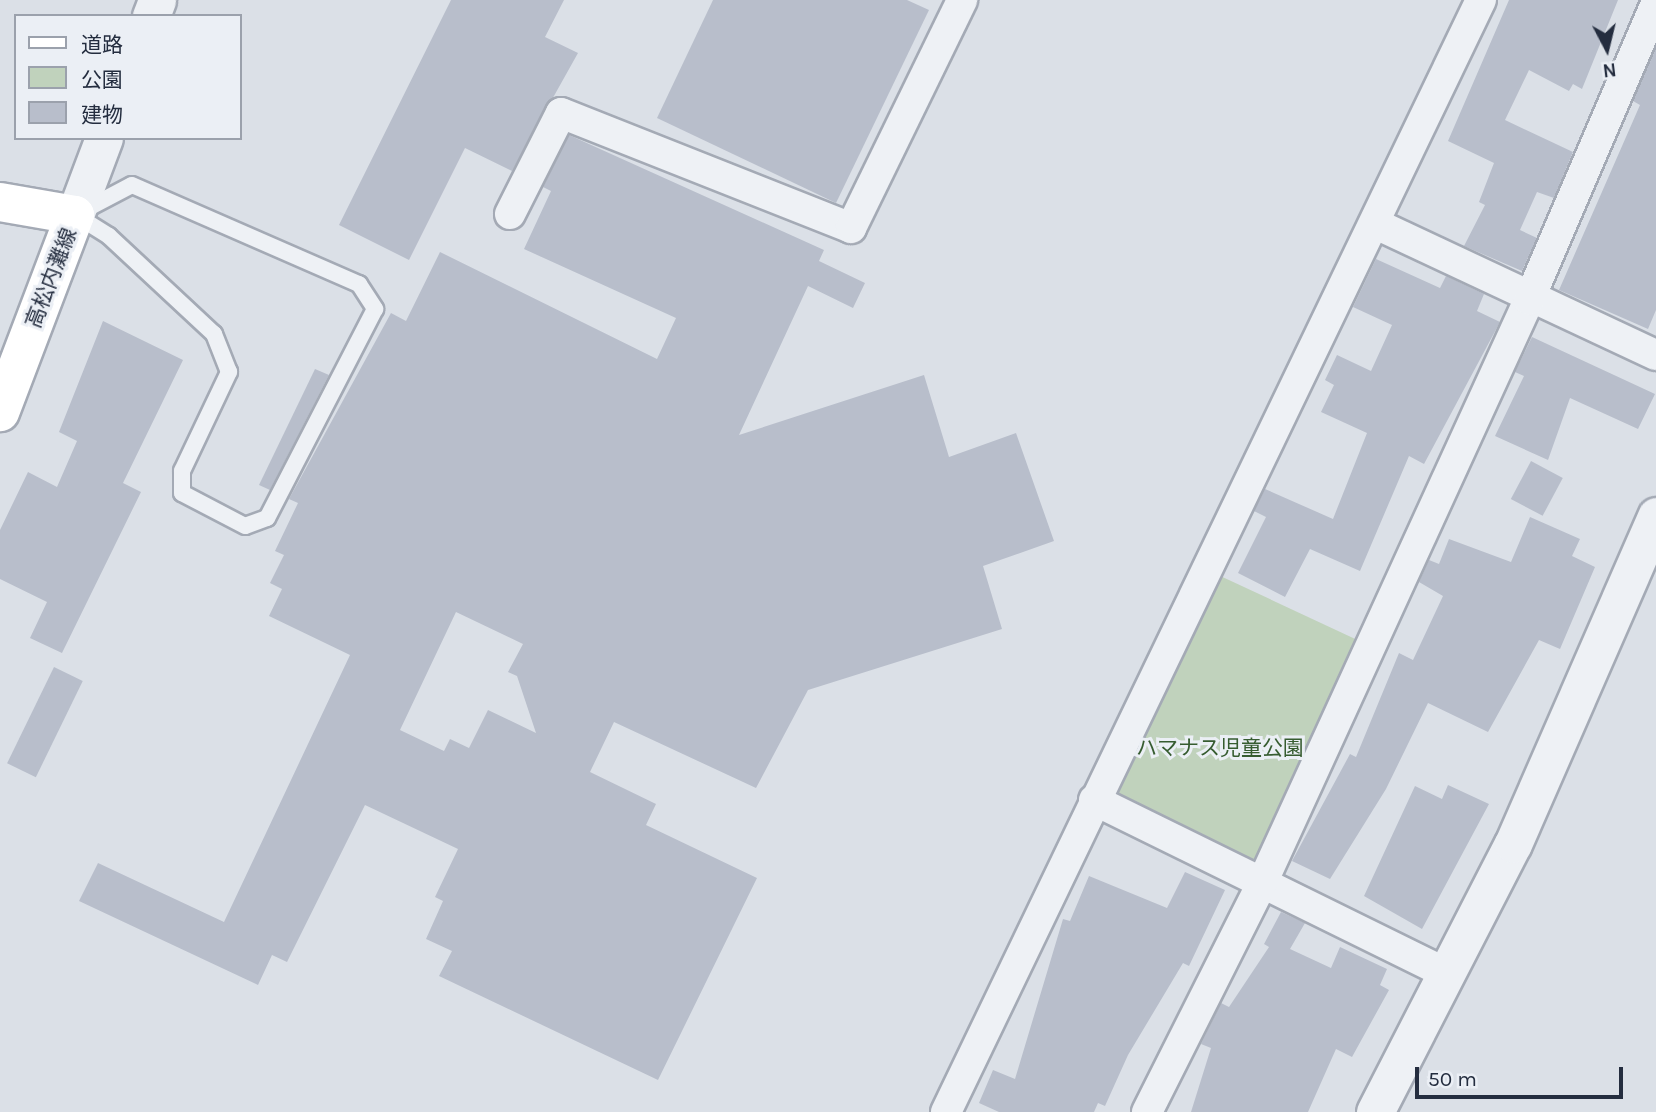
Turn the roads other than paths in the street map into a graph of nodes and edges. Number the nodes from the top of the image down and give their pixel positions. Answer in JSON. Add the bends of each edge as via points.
{"nodes":[{"id":1,"x":962,"y":0,"type":"edge"},
{"id":2,"x":1481,"y":0,"type":"edge"},
{"id":3,"x":1656,"y":3,"type":"edge"},
{"id":4,"x":103,"y":140,"type":"edge"},
{"id":5,"x":0,"y":202,"type":"edge"},
{"id":6,"x":510,"y":214,"type":"dead end"},
{"id":7,"x":75,"y":215,"type":"junction"},
{"id":8,"x":1376,"y":224,"type":"junction"},
{"id":9,"x":1529,"y":300,"type":"junction"},
{"id":10,"x":1656,"y":355,"type":"edge"},
{"id":11,"x":0,"y":412,"type":"edge"},
{"id":12,"x":1656,"y":516,"type":"edge"},
{"id":13,"x":1094,"y":800,"type":"junction"},
{"id":14,"x":1263,"y":881,"type":"junction"},
{"id":15,"x":1447,"y":974,"type":"junction"},
{"id":16,"x":946,"y":1112,"type":"edge"},
{"id":17,"x":1147,"y":1112,"type":"edge"},
{"id":18,"x":1375,"y":1112,"type":"edge"}],
"edges":[{"from":1,"to":6,"type":"street","via":[[851,228],[561,113]]},
{"from":2,"to":8,"type":"street"},
{"from":3,"to":9,"type":"street"},
{"from":4,"to":7,"type":"street"},
{"from":5,"to":7,"type":"main road","name":"高松内灘線"},
{"from":7,"to":7,"type":"lane","via":[[132,185],[359,284],[375,309],[267,518],[245,526],[182,493],[183,471],[229,372],[214,334],[109,236]]},
{"from":7,"to":11,"type":"main road","name":"高松内灘線"},
{"from":8,"to":9,"type":"street"},
{"from":8,"to":13,"type":"street"},
{"from":9,"to":10,"type":"street"},
{"from":9,"to":14,"type":"street"},
{"from":12,"to":15,"type":"street","via":[[1558,746]]},
{"from":13,"to":14,"type":"street"},
{"from":13,"to":16,"type":"street"},
{"from":14,"to":15,"type":"street"},
{"from":14,"to":17,"type":"street"},
{"from":15,"to":18,"type":"street"}]}
